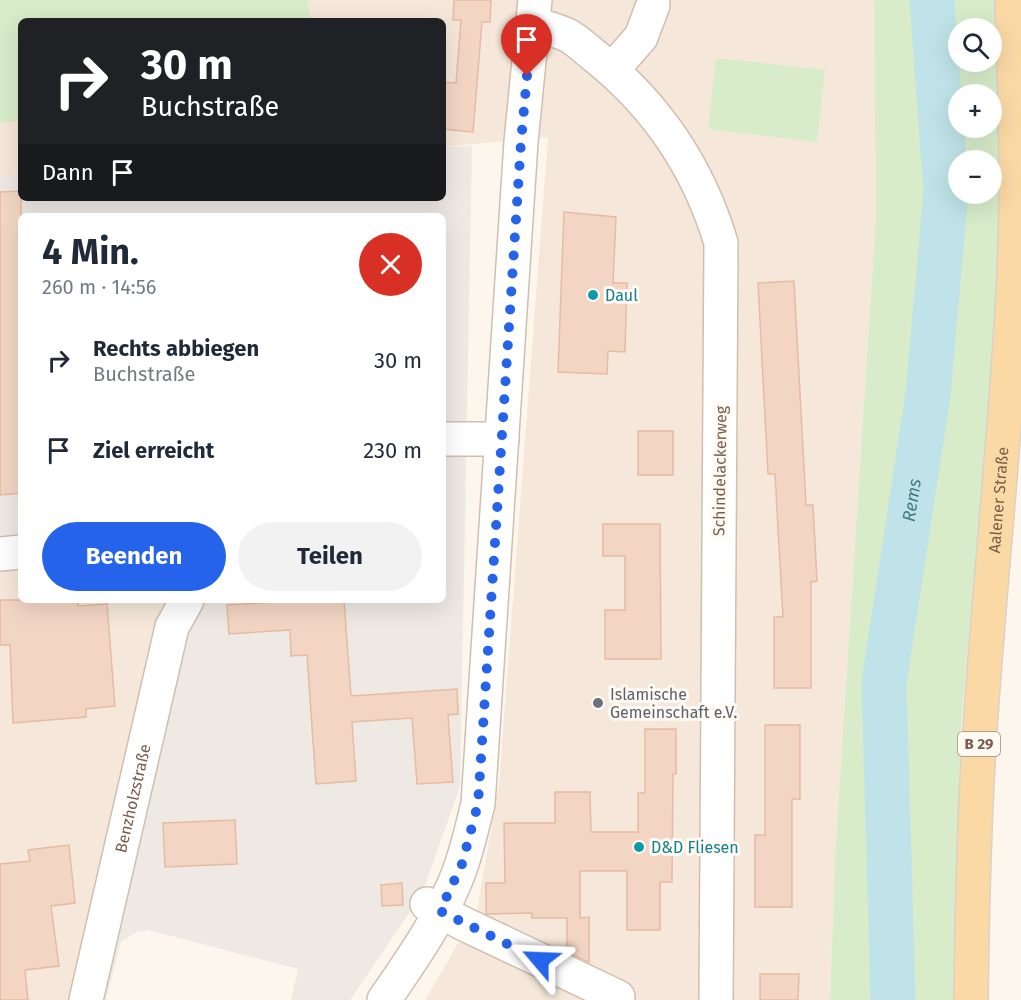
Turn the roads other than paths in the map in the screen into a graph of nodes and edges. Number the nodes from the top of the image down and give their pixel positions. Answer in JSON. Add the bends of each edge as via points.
{"nodes":[{"id":1,"x":1012,"y":0,"type":"edge"},
{"id":2,"x":653,"y":5,"type":"dead end"},
{"id":3,"x":534,"y":12,"type":"edge"},
{"id":4,"x":612,"y":70,"type":"junction"},
{"id":5,"x":446,"y":439,"type":"edge"},
{"id":6,"x":502,"y":439,"type":"junction"},
{"id":7,"x":18,"y":552,"type":"edge"},
{"id":8,"x":0,"y":554,"type":"edge"},
{"id":9,"x":185,"y":603,"type":"edge"},
{"id":10,"x":434,"y":907,"type":"junction"},
{"id":11,"x":618,"y":997,"type":"dead end"},
{"id":12,"x":86,"y":1000,"type":"edge"},
{"id":13,"x":384,"y":1000,"type":"edge"},
{"id":14,"x":716,"y":1000,"type":"edge"},
{"id":15,"x":971,"y":1000,"type":"edge"}],
"edges":[{"from":1,"to":15,"type":"main road","name":"Aalener Straße","number":"B 29","via":[[1014,275],[979,742]]},
{"from":2,"to":4,"type":"street","via":[[641,37]]},
{"from":3,"to":4,"type":"street","name":"Schindelackerweg"},
{"from":3,"to":6,"type":"street","via":[[521,142]]},
{"from":4,"to":14,"type":"street","name":"Schindelackerweg","via":[[661,122],[693,171],[721,243]]},
{"from":5,"to":6,"type":"street"},
{"from":6,"to":10,"type":"street","via":[[478,804],[462,864]]},
{"from":7,"to":8,"type":"street"},
{"from":9,"to":12,"type":"street","name":"Benzholzstraße","via":[[172,627]]},
{"from":10,"to":11,"type":"street"},
{"from":10,"to":13,"type":"street","via":[[408,966]]}]}
